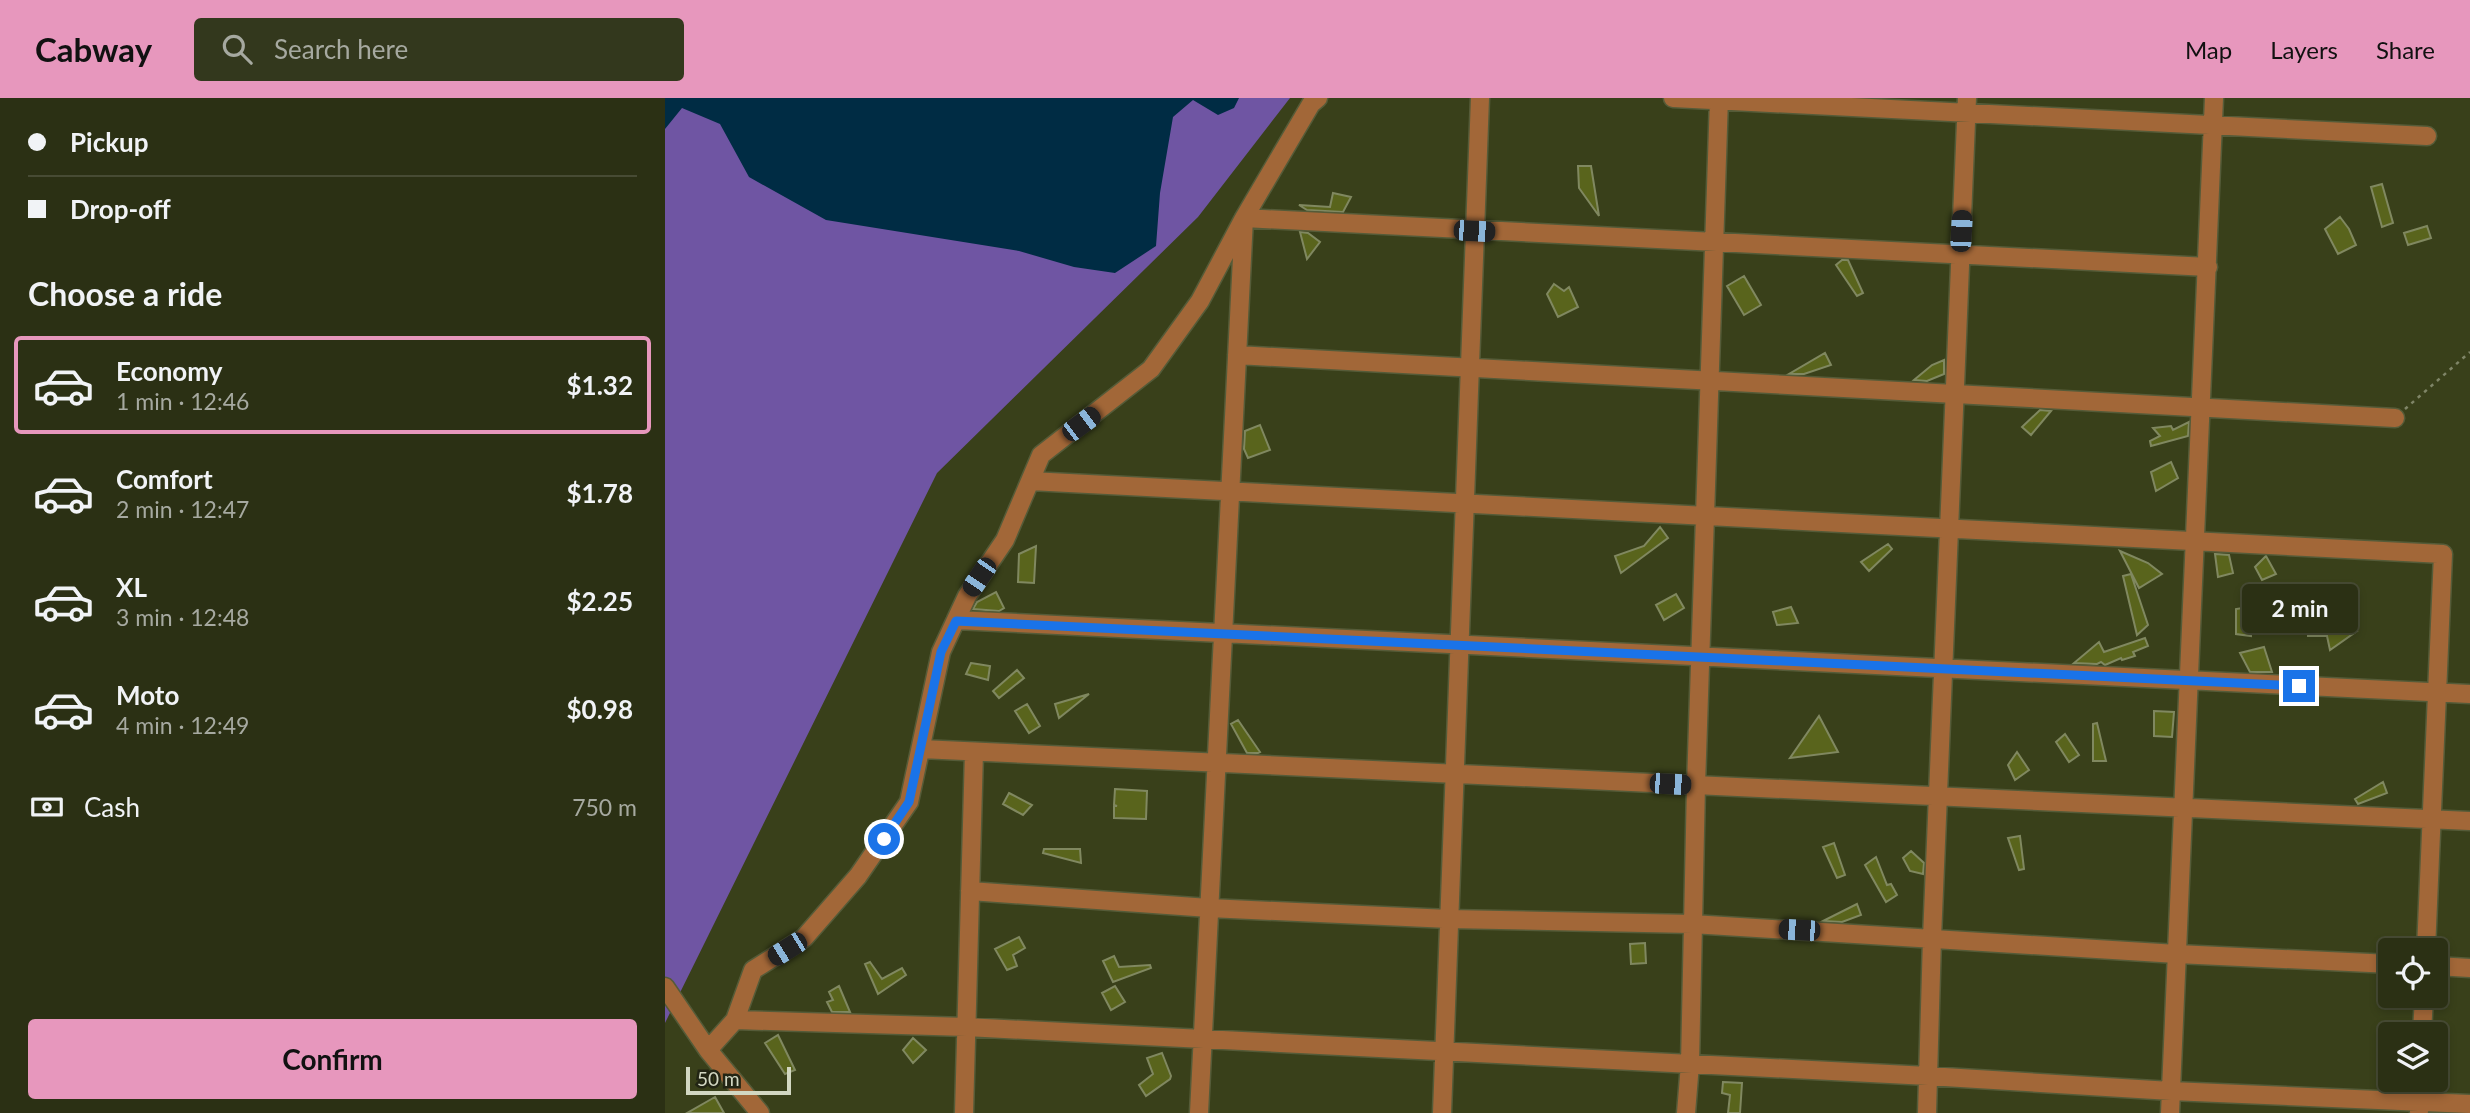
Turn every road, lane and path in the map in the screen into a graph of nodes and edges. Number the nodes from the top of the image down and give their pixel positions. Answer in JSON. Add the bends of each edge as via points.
{"nodes":[{"id":1,"x":1318,"y":98,"type":"edge"},
{"id":2,"x":1480,"y":98,"type":"edge"},
{"id":3,"x":1672,"y":98,"type":"edge"},
{"id":4,"x":2214,"y":98,"type":"edge"},
{"id":5,"x":1719,"y":99,"type":"edge"},
{"id":6,"x":1967,"y":105,"type":"edge"},
{"id":7,"x":2213,"y":124,"type":"junction"},
{"id":8,"x":2427,"y":136,"type":"dead end"},
{"id":9,"x":1244,"y":218,"type":"junction"},
{"id":10,"x":1474,"y":231,"type":"junction"},
{"id":11,"x":1714,"y":243,"type":"junction"},
{"id":12,"x":1960,"y":255,"type":"junction"},
{"id":13,"x":2208,"y":267,"type":"junction"},
{"id":14,"x":2470,"y":352,"type":"edge"},
{"id":15,"x":1237,"y":355,"type":"junction"},
{"id":16,"x":1469,"y":367,"type":"junction"},
{"id":17,"x":1709,"y":380,"type":"junction"},
{"id":18,"x":1955,"y":394,"type":"junction"},
{"id":19,"x":2202,"y":407,"type":"junction"},
{"id":20,"x":2395,"y":418,"type":"joint"},
{"id":21,"x":1030,"y":481,"type":"junction"},
{"id":22,"x":1230,"y":491,"type":"junction"},
{"id":23,"x":1464,"y":503,"type":"junction"},
{"id":24,"x":1705,"y":516,"type":"junction"},
{"id":25,"x":1949,"y":528,"type":"junction"},
{"id":26,"x":2196,"y":541,"type":"junction"},
{"id":27,"x":956,"y":621,"type":"junction"},
{"id":28,"x":1223,"y":634,"type":"junction"},
{"id":29,"x":1459,"y":645,"type":"junction"},
{"id":30,"x":1700,"y":657,"type":"junction"},
{"id":31,"x":1943,"y":669,"type":"junction"},
{"id":32,"x":2189,"y":681,"type":"junction"},
{"id":33,"x":2437,"y":693,"type":"junction"},
{"id":34,"x":2470,"y":694,"type":"edge"},
{"id":35,"x":921,"y":749,"type":"junction"},
{"id":36,"x":974,"y":752,"type":"junction"},
{"id":37,"x":1216,"y":763,"type":"junction"},
{"id":38,"x":1454,"y":774,"type":"junction"},
{"id":39,"x":1696,"y":785,"type":"junction"},
{"id":40,"x":1938,"y":796,"type":"junction"},
{"id":41,"x":2184,"y":808,"type":"junction"},
{"id":42,"x":2432,"y":819,"type":"junction"},
{"id":43,"x":2470,"y":821,"type":"edge"},
{"id":44,"x":970,"y":891,"type":"junction"},
{"id":45,"x":1209,"y":908,"type":"junction"},
{"id":46,"x":1449,"y":919,"type":"junction"},
{"id":47,"x":1692,"y":924,"type":"junction"},
{"id":48,"x":1932,"y":938,"type":"junction"},
{"id":49,"x":2427,"y":938,"type":"edge"},
{"id":50,"x":2177,"y":954,"type":"junction"},
{"id":51,"x":2378,"y":963,"type":"edge"},
{"id":52,"x":2448,"y":967,"type":"edge"},
{"id":53,"x":2470,"y":968,"type":"edge"},
{"id":54,"x":665,"y":987,"type":"edge"},
{"id":55,"x":734,"y":1020,"type":"junction"},
{"id":56,"x":966,"y":1027,"type":"junction"},
{"id":57,"x":1203,"y":1040,"type":"junction"},
{"id":58,"x":708,"y":1049,"type":"junction"},
{"id":59,"x":1444,"y":1052,"type":"junction"},
{"id":60,"x":1690,"y":1064,"type":"junction"},
{"id":61,"x":1928,"y":1076,"type":"junction"},
{"id":62,"x":2171,"y":1091,"type":"junction"},
{"id":63,"x":2470,"y":1104,"type":"edge"},
{"id":64,"x":2419,"y":1107,"type":"edge"},
{"id":65,"x":760,"y":1113,"type":"edge"},
{"id":66,"x":964,"y":1113,"type":"edge"},
{"id":67,"x":1199,"y":1113,"type":"edge"},
{"id":68,"x":1442,"y":1113,"type":"edge"},
{"id":69,"x":1686,"y":1113,"type":"edge"},
{"id":70,"x":1927,"y":1113,"type":"edge"},
{"id":71,"x":2170,"y":1113,"type":"edge"}],
"edges":[{"from":1,"to":9,"type":"street"},
{"from":2,"to":10,"type":"street"},
{"from":3,"to":5,"type":"street"},
{"from":4,"to":7,"type":"street"},
{"from":5,"to":6,"type":"street"},
{"from":5,"to":11,"type":"street"},
{"from":6,"to":7,"type":"street"},
{"from":6,"to":12,"type":"street"},
{"from":7,"to":8,"type":"street"},
{"from":7,"to":13,"type":"street"},
{"from":9,"to":10,"type":"street"},
{"from":9,"to":15,"type":"street"},
{"from":9,"to":21,"type":"street","via":[[1201,301],[1151,369],[1041,455]]},
{"from":10,"to":11,"type":"street"},
{"from":10,"to":16,"type":"street"},
{"from":11,"to":12,"type":"street"},
{"from":11,"to":17,"type":"street"},
{"from":12,"to":13,"type":"street"},
{"from":12,"to":18,"type":"street"},
{"from":13,"to":19,"type":"street"},
{"from":14,"to":20,"type":"path"},
{"from":15,"to":16,"type":"street"},
{"from":15,"to":22,"type":"street"},
{"from":16,"to":17,"type":"street"},
{"from":16,"to":23,"type":"street"},
{"from":17,"to":18,"type":"street"},
{"from":17,"to":24,"type":"street"},
{"from":18,"to":19,"type":"street"},
{"from":18,"to":25,"type":"street"},
{"from":19,"to":20,"type":"street"},
{"from":19,"to":26,"type":"street"},
{"from":21,"to":22,"type":"street"},
{"from":21,"to":27,"type":"street","via":[[1005,540],[967,596]]},
{"from":22,"to":23,"type":"street"},
{"from":22,"to":28,"type":"street"},
{"from":23,"to":24,"type":"street"},
{"from":23,"to":29,"type":"street"},
{"from":24,"to":25,"type":"street"},
{"from":24,"to":30,"type":"street"},
{"from":25,"to":26,"type":"street"},
{"from":25,"to":31,"type":"street"},
{"from":26,"to":32,"type":"street"},
{"from":26,"to":33,"type":"street","via":[[2443,554]]},
{"from":27,"to":28,"type":"street"},
{"from":27,"to":35,"type":"street","via":[[941,652]]},
{"from":28,"to":29,"type":"street"},
{"from":28,"to":37,"type":"street"},
{"from":29,"to":30,"type":"street"},
{"from":29,"to":38,"type":"street"},
{"from":30,"to":31,"type":"street"},
{"from":30,"to":39,"type":"street"},
{"from":31,"to":32,"type":"street"},
{"from":31,"to":40,"type":"street"},
{"from":32,"to":33,"type":"street"},
{"from":32,"to":41,"type":"street"},
{"from":33,"to":34,"type":"street"},
{"from":33,"to":42,"type":"street"},
{"from":35,"to":36,"type":"street"},
{"from":35,"to":55,"type":"street","via":[[909,802],[858,876],[804,939],[753,970]]},
{"from":36,"to":37,"type":"street"},
{"from":36,"to":44,"type":"street"},
{"from":37,"to":38,"type":"street"},
{"from":37,"to":45,"type":"street"},
{"from":38,"to":39,"type":"street"},
{"from":38,"to":46,"type":"street"},
{"from":39,"to":40,"type":"street"},
{"from":39,"to":47,"type":"street"},
{"from":40,"to":41,"type":"street"},
{"from":40,"to":48,"type":"street"},
{"from":41,"to":42,"type":"street"},
{"from":41,"to":50,"type":"street"},
{"from":42,"to":43,"type":"street"},
{"from":42,"to":49,"type":"street"},
{"from":44,"to":45,"type":"street"},
{"from":44,"to":56,"type":"street"},
{"from":45,"to":46,"type":"street"},
{"from":45,"to":57,"type":"street"},
{"from":46,"to":47,"type":"street"},
{"from":46,"to":59,"type":"street"},
{"from":47,"to":48,"type":"street"},
{"from":47,"to":60,"type":"street"},
{"from":48,"to":50,"type":"street"},
{"from":48,"to":61,"type":"street"},
{"from":50,"to":51,"type":"street"},
{"from":50,"to":62,"type":"street"},
{"from":52,"to":53,"type":"street"},
{"from":54,"to":58,"type":"street"},
{"from":55,"to":56,"type":"street"},
{"from":55,"to":58,"type":"street"},
{"from":56,"to":57,"type":"street"},
{"from":56,"to":66,"type":"street"},
{"from":57,"to":59,"type":"street"},
{"from":57,"to":67,"type":"street"},
{"from":58,"to":65,"type":"street"},
{"from":59,"to":60,"type":"street"},
{"from":59,"to":68,"type":"street"},
{"from":60,"to":61,"type":"street"},
{"from":60,"to":69,"type":"street"},
{"from":61,"to":62,"type":"street"},
{"from":61,"to":70,"type":"street"},
{"from":62,"to":64,"type":"street"},
{"from":62,"to":71,"type":"street"},
{"from":63,"to":64,"type":"street"}]}
